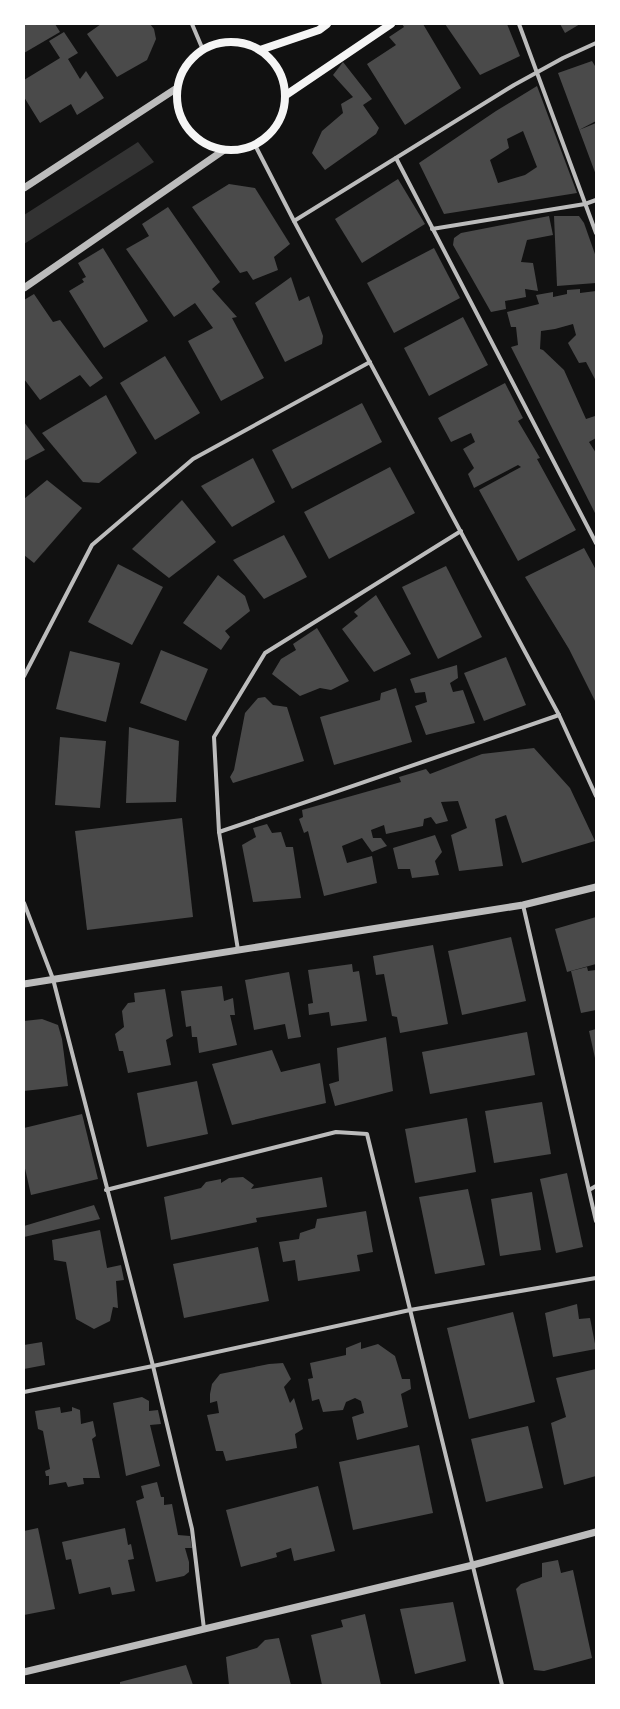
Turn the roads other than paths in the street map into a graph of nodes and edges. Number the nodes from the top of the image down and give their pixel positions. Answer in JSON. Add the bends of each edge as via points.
{"nodes":[{"id":1,"x":192,"y":24,"type":"edge"},
{"id":2,"x":327,"y":24,"type":"edge"},
{"id":3,"x":391,"y":24,"type":"edge"},
{"id":4,"x":519,"y":24,"type":"edge"},
{"id":5,"x":596,"y":44,"type":"edge"},
{"id":6,"x":203,"y":50,"type":"junction"},
{"id":7,"x":260,"y":50,"type":"junction"},
{"id":8,"x":537,"y":72,"type":"junction"},
{"id":9,"x":177,"y":88,"type":"junction"},
{"id":10,"x":286,"y":96,"type":"junction"},
{"id":11,"x":255,"y":145,"type":"junction"},
{"id":12,"x":224,"y":150,"type":"junction"},
{"id":13,"x":396,"y":158,"type":"junction"},
{"id":14,"x":24,"y":188,"type":"edge"},
{"id":15,"x":596,"y":200,"type":"edge"},
{"id":16,"x":585,"y":204,"type":"junction"},
{"id":17,"x":294,"y":221,"type":"junction"},
{"id":18,"x":432,"y":229,"type":"junction"},
{"id":19,"x":596,"y":233,"type":"edge"},
{"id":20,"x":24,"y":288,"type":"edge"},
{"id":21,"x":370,"y":362,"type":"junction"},
{"id":22,"x":461,"y":531,"type":"junction"},
{"id":23,"x":596,"y":542,"type":"edge"},
{"id":24,"x":24,"y":676,"type":"edge"},
{"id":25,"x":559,"y":715,"type":"junction"},
{"id":26,"x":596,"y":796,"type":"edge"},
{"id":27,"x":219,"y":832,"type":"junction"},
{"id":28,"x":596,"y":887,"type":"edge"},
{"id":29,"x":24,"y":903,"type":"edge"},
{"id":30,"x":523,"y":905,"type":"junction"},
{"id":31,"x":238,"y":950,"type":"junction"},
{"id":32,"x":53,"y":979,"type":"junction"},
{"id":33,"x":24,"y":984,"type":"edge"},
{"id":34,"x":596,"y":1186,"type":"edge"},
{"id":35,"x":106,"y":1190,"type":"junction"},
{"id":36,"x":589,"y":1190,"type":"junction"},
{"id":37,"x":596,"y":1221,"type":"edge"},
{"id":38,"x":596,"y":1278,"type":"edge"},
{"id":39,"x":410,"y":1310,"type":"junction"},
{"id":40,"x":153,"y":1366,"type":"junction"},
{"id":41,"x":24,"y":1392,"type":"edge"},
{"id":42,"x":596,"y":1532,"type":"edge"},
{"id":43,"x":473,"y":1565,"type":"junction"},
{"id":44,"x":204,"y":1629,"type":"junction"},
{"id":45,"x":24,"y":1672,"type":"edge"},
{"id":46,"x":502,"y":1685,"type":"edge"}],
"edges":[{"from":1,"to":6,"type":"street"},
{"from":2,"to":7,"type":"main road","via":[[318,30]]},
{"from":3,"to":10,"type":"main road"},
{"from":4,"to":8,"type":"street"},
{"from":5,"to":8,"type":"street"},
{"from":6,"to":7,"type":"main road","via":[[216,44],[231,42],[246,44]]},
{"from":6,"to":9,"type":"main road","via":[[191,60],[182,73]]},
{"from":7,"to":10,"type":"main road","via":[[279,70]]},
{"from":8,"to":13,"type":"street"},
{"from":8,"to":16,"type":"street"},
{"from":9,"to":12,"type":"main road","via":[[177,105],[183,121],[193,135],[207,145]]},
{"from":9,"to":14,"type":"street"},
{"from":10,"to":11,"type":"main road","via":[[284,111],[278,125]]},
{"from":11,"to":12,"type":"main road","via":[[240,150]]},
{"from":11,"to":17,"type":"street"},
{"from":12,"to":20,"type":"street"},
{"from":13,"to":17,"type":"street"},
{"from":13,"to":18,"type":"street"},
{"from":15,"to":16,"type":"street"},
{"from":16,"to":18,"type":"street"},
{"from":16,"to":19,"type":"street"},
{"from":17,"to":21,"type":"street"},
{"from":18,"to":23,"type":"street"},
{"from":21,"to":22,"type":"street"},
{"from":21,"to":24,"type":"street","via":[[193,459],[92,545]]},
{"from":22,"to":25,"type":"street"},
{"from":22,"to":27,"type":"street","via":[[265,654],[214,737]]},
{"from":25,"to":26,"type":"street"},
{"from":25,"to":27,"type":"street"},
{"from":27,"to":31,"type":"street"},
{"from":28,"to":30,"type":"street"},
{"from":29,"to":32,"type":"street"},
{"from":30,"to":31,"type":"street"},
{"from":30,"to":36,"type":"street"},
{"from":31,"to":32,"type":"street"},
{"from":32,"to":33,"type":"street"},
{"from":32,"to":35,"type":"street"},
{"from":34,"to":36,"type":"street"},
{"from":35,"to":39,"type":"street","via":[[336,1132],[367,1134]]},
{"from":35,"to":40,"type":"street"},
{"from":36,"to":37,"type":"street"},
{"from":38,"to":39,"type":"street"},
{"from":39,"to":40,"type":"street"},
{"from":39,"to":43,"type":"street"},
{"from":40,"to":41,"type":"street"},
{"from":40,"to":44,"type":"street","via":[[192,1529]]},
{"from":42,"to":43,"type":"street"},
{"from":43,"to":44,"type":"street"},
{"from":43,"to":46,"type":"street"},
{"from":44,"to":45,"type":"street"}]}
